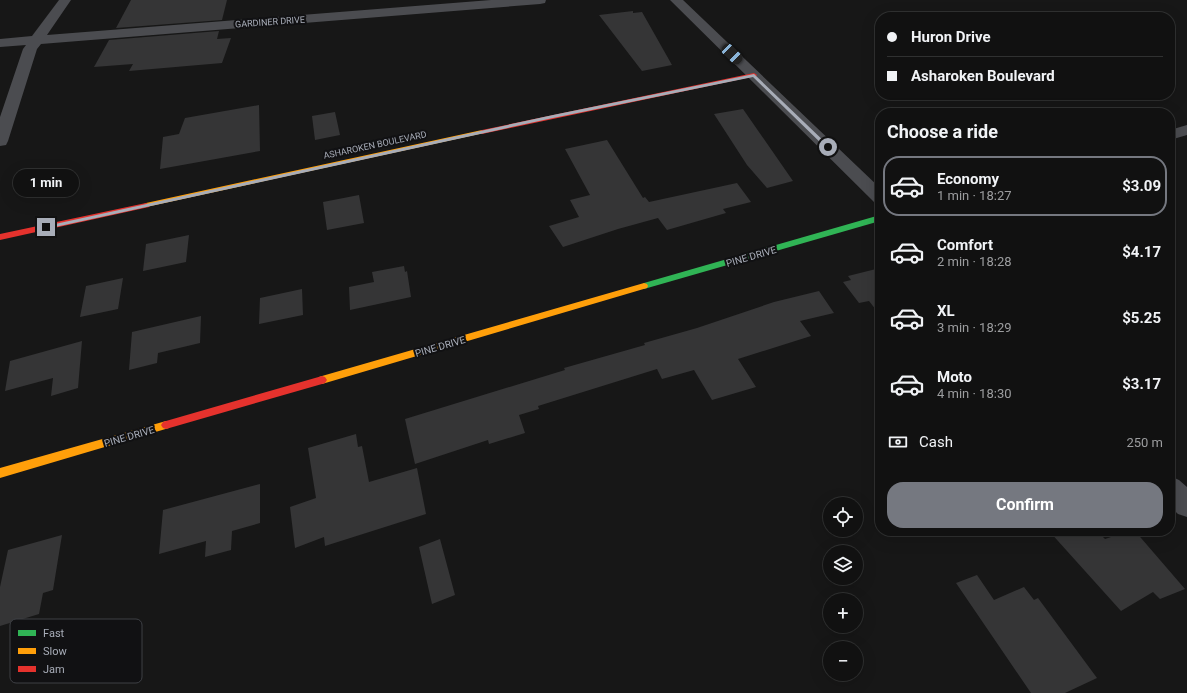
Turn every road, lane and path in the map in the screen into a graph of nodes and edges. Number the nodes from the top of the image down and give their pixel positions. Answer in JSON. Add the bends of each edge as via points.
{"nodes":[{"id":1,"x":65,"y":0,"type":"edge"},
{"id":2,"x":540,"y":0,"type":"edge"},
{"id":3,"x":676,"y":0,"type":"edge"},
{"id":4,"x":37,"y":40,"type":"junction"},
{"id":5,"x":0,"y":43,"type":"edge"},
{"id":6,"x":754,"y":75,"type":"junction"},
{"id":7,"x":1187,"y":130,"type":"edge"},
{"id":8,"x":1175,"y":134,"type":"edge"},
{"id":9,"x":0,"y":141,"type":"edge"},
{"id":10,"x":875,"y":193,"type":"edge"},
{"id":11,"x":875,"y":219,"type":"edge"},
{"id":12,"x":0,"y":238,"type":"edge"},
{"id":13,"x":0,"y":474,"type":"edge"},
{"id":14,"x":1175,"y":493,"type":"edge"},
{"id":15,"x":1187,"y":505,"type":"edge"}],
"edges":[{"from":1,"to":4,"type":"street"},
{"from":2,"to":4,"type":"street","name":"GARDINER DRIVE"},
{"from":3,"to":6,"type":"street"},
{"from":4,"to":5,"type":"street","name":"GARDINER DRIVE"},
{"from":4,"to":9,"type":"street","via":[[30,49]]},
{"from":6,"to":10,"type":"street"},
{"from":6,"to":12,"type":"street","name":"ASHAROKEN BOULEVARD"},
{"from":7,"to":8,"type":"street"},
{"from":11,"to":13,"type":"street","name":"PINE DRIVE"},
{"from":14,"to":15,"type":"street"}]}
